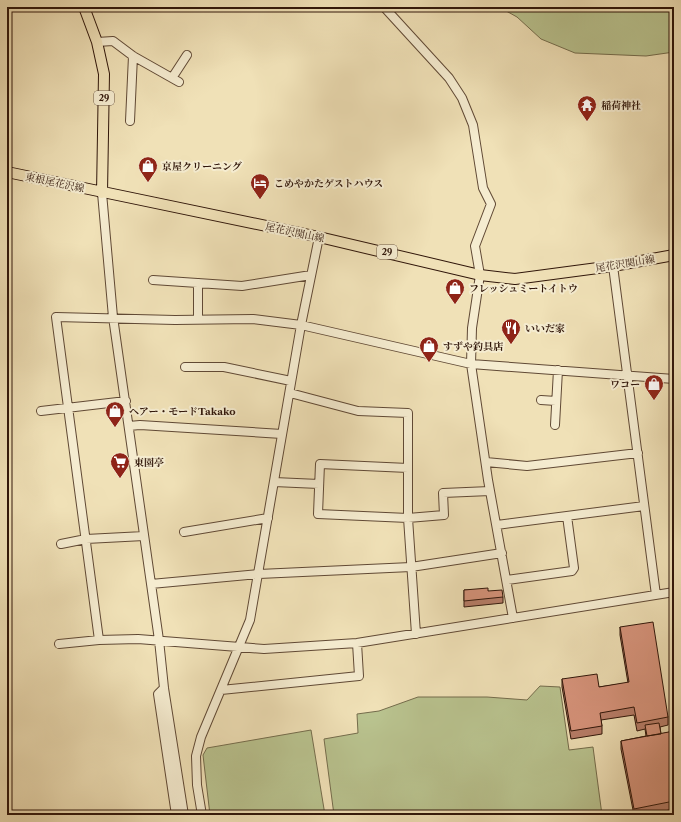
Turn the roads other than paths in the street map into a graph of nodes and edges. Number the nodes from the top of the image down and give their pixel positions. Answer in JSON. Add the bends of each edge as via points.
{"nodes":[{"id":1,"x":84,"y":7,"type":"edge"},
{"id":2,"x":384,"y":7,"type":"edge"},
{"id":3,"x":97,"y":42,"type":"junction"},
{"id":4,"x":187,"y":55,"type":"dead end"},
{"id":5,"x":133,"y":56,"type":"junction"},
{"id":6,"x":130,"y":120,"type":"dead end"},
{"id":7,"x":7,"y":172,"type":"edge"},
{"id":8,"x":102,"y":193,"type":"junction"},
{"id":9,"x":319,"y":237,"type":"junction"},
{"id":10,"x":674,"y":255,"type":"edge"},
{"id":11,"x":613,"y":266,"type":"junction"},
{"id":12,"x":311,"y":275,"type":"junction"},
{"id":13,"x":480,"y":275,"type":"junction"},
{"id":14,"x":153,"y":280,"type":"dead end"},
{"id":15,"x":198,"y":283,"type":"junction"},
{"id":16,"x":114,"y":317,"type":"junction"},
{"id":17,"x":198,"y":319,"type":"junction"},
{"id":18,"x":301,"y":325,"type":"junction"},
{"id":19,"x":471,"y":364,"type":"junction"},
{"id":20,"x":185,"y":367,"type":"dead end"},
{"id":21,"x":558,"y":370,"type":"junction"},
{"id":22,"x":628,"y":375,"type":"junction"},
{"id":23,"x":674,"y":379,"type":"edge"},
{"id":24,"x":292,"y":381,"type":"junction"},
{"id":25,"x":290,"y":393,"type":"junction"},
{"id":26,"x":541,"y":400,"type":"dead end"},
{"id":27,"x":126,"y":401,"type":"junction"},
{"id":28,"x":556,"y":401,"type":"junction"},
{"id":29,"x":69,"y":407,"type":"junction"},
{"id":30,"x":41,"y":411,"type":"dead end"},
{"id":31,"x":556,"y":425,"type":"dead end"},
{"id":32,"x":129,"y":426,"type":"junction"},
{"id":33,"x":282,"y":434,"type":"junction"},
{"id":34,"x":638,"y":453,"type":"junction"},
{"id":35,"x":486,"y":462,"type":"junction"},
{"id":36,"x":408,"y":468,"type":"junction"},
{"id":37,"x":274,"y":482,"type":"junction"},
{"id":38,"x":319,"y":484,"type":"junction"},
{"id":39,"x":490,"y":491,"type":"junction"},
{"id":40,"x":644,"y":506,"type":"junction"},
{"id":41,"x":567,"y":516,"type":"junction"},
{"id":42,"x":268,"y":518,"type":"junction"},
{"id":43,"x":408,"y":518,"type":"junction"},
{"id":44,"x":497,"y":525,"type":"junction"},
{"id":45,"x":184,"y":532,"type":"dead end"},
{"id":46,"x":144,"y":536,"type":"junction"},
{"id":47,"x":86,"y":539,"type":"junction"},
{"id":48,"x":61,"y":544,"type":"dead end"},
{"id":49,"x":502,"y":553,"type":"junction"},
{"id":50,"x":411,"y":567,"type":"junction"},
{"id":51,"x":259,"y":574,"type":"junction"},
{"id":52,"x":507,"y":580,"type":"junction"},
{"id":53,"x":151,"y":584,"type":"junction"},
{"id":54,"x":674,"y":592,"type":"edge"},
{"id":55,"x":656,"y":595,"type":"junction"},
{"id":56,"x":513,"y":618,"type":"junction"},
{"id":57,"x":416,"y":634,"type":"junction"},
{"id":58,"x":99,"y":640,"type":"junction"},
{"id":59,"x":159,"y":640,"type":"junction"},
{"id":60,"x":357,"y":643,"type":"junction"},
{"id":61,"x":59,"y":644,"type":"dead end"},
{"id":62,"x":240,"y":648,"type":"junction"},
{"id":63,"x":164,"y":688,"type":"junction"},
{"id":64,"x":221,"y":690,"type":"junction"},
{"id":65,"x":176,"y":815,"type":"edge"},
{"id":66,"x":184,"y":815,"type":"edge"},
{"id":67,"x":202,"y":815,"type":"edge"}],
"edges":[{"from":1,"to":3,"type":"main road","number":"29"},
{"from":2,"to":13,"type":"street","via":[[449,78],[462,98],[473,125],[483,188],[491,204],[476,246]]},
{"from":3,"to":5,"type":"street","via":[[113,41]]},
{"from":3,"to":8,"type":"main road","number":"29","via":[[104,74]]},
{"from":4,"to":5,"type":"street","via":[[176,80]]},
{"from":5,"to":6,"type":"street"},
{"from":7,"to":8,"type":"main road","name":"東根尾花沢線"},
{"from":8,"to":9,"type":"main road","name":"尾花沢関山線","number":"29"},
{"from":8,"to":16,"type":"street"},
{"from":9,"to":12,"type":"street"},
{"from":9,"to":13,"type":"main road","name":"尾花沢関山線","number":"29"},
{"from":10,"to":11,"type":"main road","name":"尾花沢関山線","number":"29"},
{"from":11,"to":13,"type":"main road","name":"尾花沢関山線","number":"29","via":[[515,279]]},
{"from":11,"to":22,"type":"street"},
{"from":12,"to":15,"type":"street","via":[[242,286]]},
{"from":12,"to":18,"type":"street"},
{"from":13,"to":19,"type":"street","via":[[472,328]]},
{"from":14,"to":15,"type":"street"},
{"from":15,"to":17,"type":"street"},
{"from":16,"to":17,"type":"street"},
{"from":16,"to":27,"type":"street"},
{"from":16,"to":29,"type":"street","via":[[56,317]]},
{"from":17,"to":18,"type":"street","via":[[253,319]]},
{"from":18,"to":19,"type":"street"},
{"from":18,"to":24,"type":"street"},
{"from":19,"to":21,"type":"street"},
{"from":19,"to":35,"type":"street"},
{"from":20,"to":24,"type":"street","via":[[224,367]]},
{"from":21,"to":22,"type":"street"},
{"from":21,"to":28,"type":"street"},
{"from":22,"to":23,"type":"street"},
{"from":22,"to":34,"type":"street"},
{"from":24,"to":25,"type":"street"},
{"from":25,"to":33,"type":"street"},
{"from":25,"to":36,"type":"street","via":[[358,410],[408,413]]},
{"from":26,"to":28,"type":"street"},
{"from":27,"to":29,"type":"street"},
{"from":27,"to":32,"type":"street"},
{"from":28,"to":31,"type":"street"},
{"from":29,"to":30,"type":"street"},
{"from":29,"to":47,"type":"street"},
{"from":32,"to":33,"type":"street"},
{"from":32,"to":46,"type":"street"},
{"from":33,"to":37,"type":"street"},
{"from":34,"to":35,"type":"street","via":[[527,466]]},
{"from":34,"to":40,"type":"street"},
{"from":35,"to":39,"type":"street"},
{"from":36,"to":38,"type":"street","via":[[320,464]]},
{"from":36,"to":43,"type":"street"},
{"from":37,"to":38,"type":"street"},
{"from":37,"to":42,"type":"street"},
{"from":38,"to":43,"type":"street","via":[[318,514]]},
{"from":39,"to":43,"type":"street","via":[[443,493],[444,515]]},
{"from":39,"to":44,"type":"street"},
{"from":40,"to":41,"type":"street"},
{"from":40,"to":55,"type":"street"},
{"from":41,"to":44,"type":"street"},
{"from":41,"to":52,"type":"street","via":[[574,568],[572,571]]},
{"from":42,"to":45,"type":"street"},
{"from":42,"to":51,"type":"street"},
{"from":43,"to":50,"type":"street"},
{"from":44,"to":49,"type":"street"},
{"from":46,"to":47,"type":"street"},
{"from":46,"to":53,"type":"street"},
{"from":47,"to":48,"type":"street"},
{"from":47,"to":58,"type":"street"},
{"from":49,"to":50,"type":"street"},
{"from":49,"to":52,"type":"street"},
{"from":50,"to":51,"type":"street"},
{"from":50,"to":57,"type":"street"},
{"from":51,"to":53,"type":"street"},
{"from":51,"to":62,"type":"street","via":[[250,620]]},
{"from":52,"to":56,"type":"street"},
{"from":53,"to":59,"type":"street"},
{"from":54,"to":55,"type":"street"},
{"from":55,"to":56,"type":"street"},
{"from":56,"to":57,"type":"street"},
{"from":57,"to":60,"type":"street"},
{"from":58,"to":59,"type":"street"},
{"from":58,"to":61,"type":"street"},
{"from":59,"to":62,"type":"street"},
{"from":59,"to":63,"type":"street"},
{"from":60,"to":62,"type":"street","via":[[296,648]]},
{"from":60,"to":64,"type":"street","via":[[360,676]]},
{"from":62,"to":64,"type":"street"},
{"from":63,"to":65,"type":"street","via":[[158,694]]},
{"from":63,"to":66,"type":"street"},
{"from":64,"to":67,"type":"street","via":[[201,737],[196,756]]}]}
